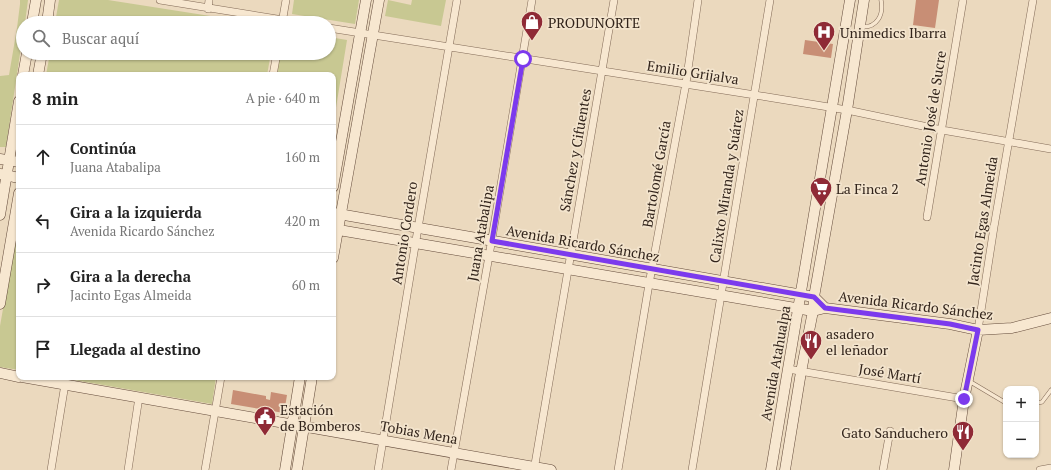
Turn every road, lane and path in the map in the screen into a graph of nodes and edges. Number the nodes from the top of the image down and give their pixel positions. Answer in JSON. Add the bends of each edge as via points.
{"nodes":[{"id":1,"x":36,"y":0,"type":"edge"},
{"id":2,"x":50,"y":0,"type":"edge"},
{"id":3,"x":160,"y":0,"type":"edge"},
{"id":4,"x":209,"y":0,"type":"edge"},
{"id":5,"x":286,"y":0,"type":"edge"},
{"id":6,"x":366,"y":0,"type":"edge"},
{"id":7,"x":379,"y":0,"type":"edge"},
{"id":8,"x":457,"y":0,"type":"edge"},
{"id":9,"x":532,"y":0,"type":"edge"},
{"id":10,"x":614,"y":0,"type":"edge"},
{"id":11,"x":698,"y":0,"type":"edge"},
{"id":12,"x":770,"y":0,"type":"edge"},
{"id":13,"x":850,"y":0,"type":"edge"},
{"id":14,"x":864,"y":0,"type":"edge"},
{"id":15,"x":881,"y":0,"type":"edge"},
{"id":16,"x":963,"y":0,"type":"edge"},
{"id":17,"x":1033,"y":0,"type":"edge"},
{"id":18,"x":208,"y":9,"type":"junction"},
{"id":19,"x":33,"y":16,"type":"edge"},
{"id":20,"x":48,"y":16,"type":"edge"},
{"id":21,"x":248,"y":16,"type":"edge"},
{"id":22,"x":283,"y":16,"type":"edge"},
{"id":23,"x":860,"y":28,"type":"junction"},
{"id":24,"x":336,"y":29,"type":"edge"},
{"id":25,"x":360,"y":33,"type":"junction"},
{"id":26,"x":373,"y":35,"type":"junction"},
{"id":27,"x":449,"y":46,"type":"junction"},
{"id":28,"x":523,"y":59,"type":"junction"},
{"id":29,"x":26,"y":60,"type":"edge"},
{"id":30,"x":41,"y":60,"type":"edge"},
{"id":31,"x":276,"y":60,"type":"edge"},
{"id":32,"x":602,"y":71,"type":"junction"},
{"id":33,"x":24,"y":72,"type":"edge"},
{"id":34,"x":39,"y":72,"type":"edge"},
{"id":35,"x":274,"y":72,"type":"edge"},
{"id":36,"x":686,"y":83,"type":"junction"},
{"id":37,"x":755,"y":95,"type":"junction"},
{"id":38,"x":832,"y":108,"type":"junction"},
{"id":39,"x":847,"y":110,"type":"junction"},
{"id":40,"x":16,"y":119,"type":"edge"},
{"id":41,"x":942,"y":130,"type":"junction"},
{"id":42,"x":1009,"y":142,"type":"junction"},
{"id":43,"x":1051,"y":149,"type":"edge"},
{"id":44,"x":9,"y":161,"type":"edge"},
{"id":45,"x":336,"y":170,"type":"edge"},
{"id":46,"x":3,"y":175,"type":"edge"},
{"id":47,"x":16,"y":177,"type":"edge"},
{"id":48,"x":16,"y":211,"type":"edge"},
{"id":49,"x":337,"y":214,"type":"edge"},
{"id":50,"x":0,"y":215,"type":"edge"},
{"id":51,"x":927,"y":217,"type":"dead end"},
{"id":52,"x":418,"y":228,"type":"junction"},
{"id":53,"x":336,"y":230,"type":"edge"},
{"id":54,"x":492,"y":241,"type":"junction"},
{"id":55,"x":415,"y":243,"type":"junction"},
{"id":56,"x":570,"y":255,"type":"junction"},
{"id":57,"x":489,"y":256,"type":"junction"},
{"id":58,"x":568,"y":269,"type":"junction"},
{"id":59,"x":652,"y":269,"type":"junction"},
{"id":60,"x":724,"y":281,"type":"junction"},
{"id":61,"x":649,"y":284,"type":"junction"},
{"id":62,"x":721,"y":295,"type":"junction"},
{"id":63,"x":801,"y":295,"type":"junction"},
{"id":64,"x":814,"y":297,"type":"junction"},
{"id":65,"x":0,"y":304,"type":"edge"},
{"id":66,"x":799,"y":308,"type":"junction"},
{"id":67,"x":825,"y":308,"type":"junction"},
{"id":68,"x":813,"y":311,"type":"junction"},
{"id":69,"x":1051,"y":318,"type":"edge"},
{"id":70,"x":978,"y":330,"type":"junction"},
{"id":71,"x":788,"y":369,"type":"junction"},
{"id":72,"x":800,"y":372,"type":"junction"},
{"id":73,"x":0,"y":373,"type":"edge"},
{"id":74,"x":16,"y":376,"type":"edge"},
{"id":75,"x":39,"y":380,"type":"edge"},
{"id":76,"x":220,"y":380,"type":"edge"},
{"id":77,"x":299,"y":380,"type":"edge"},
{"id":78,"x":312,"y":380,"type":"edge"},
{"id":79,"x":968,"y":381,"type":"junction"},
{"id":80,"x":65,"y":384,"type":"junction"},
{"id":81,"x":1051,"y":390,"type":"edge"},
{"id":82,"x":139,"y":397,"type":"junction"},
{"id":83,"x":964,"y":399,"type":"junction"},
{"id":84,"x":1003,"y":401,"type":"edge"},
{"id":85,"x":1039,"y":402,"type":"edge"},
{"id":86,"x":215,"y":410,"type":"junction"},
{"id":87,"x":292,"y":424,"type":"junction"},
{"id":88,"x":304,"y":427,"type":"junction"},
{"id":89,"x":890,"y":431,"type":"dead end"},
{"id":90,"x":383,"y":440,"type":"junction"},
{"id":91,"x":453,"y":452,"type":"junction"},
{"id":92,"x":1051,"y":468,"type":"edge"},
{"id":93,"x":534,"y":469,"type":"edge"},
{"id":94,"x":51,"y":470,"type":"edge"},
{"id":95,"x":128,"y":470,"type":"edge"},
{"id":96,"x":205,"y":470,"type":"edge"},
{"id":97,"x":285,"y":470,"type":"edge"},
{"id":98,"x":297,"y":470,"type":"edge"},
{"id":99,"x":378,"y":470,"type":"edge"},
{"id":100,"x":451,"y":470,"type":"edge"},
{"id":101,"x":551,"y":470,"type":"edge"},
{"id":102,"x":618,"y":470,"type":"edge"},
{"id":103,"x":692,"y":470,"type":"edge"},
{"id":104,"x":771,"y":470,"type":"edge"},
{"id":105,"x":785,"y":470,"type":"edge"},
{"id":106,"x":883,"y":470,"type":"edge"},
{"id":107,"x":954,"y":470,"type":"edge"},
{"id":108,"x":1040,"y":470,"type":"edge"}],
"edges":[{"from":1,"to":19,"type":"main road"},
{"from":2,"to":20,"type":"main road"},
{"from":3,"to":18,"type":"street"},
{"from":4,"to":18,"type":"street"},
{"from":5,"to":22,"type":"street"},
{"from":6,"to":25,"type":"main road"},
{"from":7,"to":26,"type":"main road"},
{"from":8,"to":27,"type":"street","name":"Antonio Cordero"},
{"from":9,"to":28,"type":"street","name":"Juana Atabalipa"},
{"from":10,"to":32,"type":"street","name":"Sánchez y Cifuentes"},
{"from":11,"to":36,"type":"street","name":"Bartolomé García"},
{"from":12,"to":37,"type":"street","name":"Calixto Miranda y Suárez"},
{"from":13,"to":38,"type":"main road","name":"Avenida Atahualpa"},
{"from":14,"to":23,"type":"main road","name":"Avenida Atahualpa"},
{"from":15,"to":23,"type":"lane","via":[[880,16],[874,24],[868,28]]},
{"from":16,"to":41,"type":"street","name":"Antonio José de Sucre"},
{"from":17,"to":42,"type":"street","name":"Jacinto Egas Almeida"},
{"from":18,"to":21,"type":"street"},
{"from":23,"to":39,"type":"main road","name":"Avenida Atahualpa"},
{"from":24,"to":25,"type":"street","name":"Emilio Grijalva"},
{"from":25,"to":26,"type":"street","name":"Emilio Grijalva"},
{"from":25,"to":45,"type":"main road"},
{"from":26,"to":27,"type":"street","name":"Emilio Grijalva"},
{"from":26,"to":49,"type":"main road"},
{"from":27,"to":28,"type":"street","name":"Emilio Grijalva"},
{"from":27,"to":52,"type":"street","name":"Antonio Cordero"},
{"from":28,"to":32,"type":"street","name":"Emilio Grijalva"},
{"from":28,"to":54,"type":"street","name":"Juana Atabalipa"},
{"from":29,"to":33,"type":"main road"},
{"from":30,"to":34,"type":"main road"},
{"from":31,"to":35,"type":"street"},
{"from":32,"to":36,"type":"street","name":"Emilio Grijalva"},
{"from":32,"to":56,"type":"street","name":"Sánchez y Cifuentes"},
{"from":36,"to":37,"type":"street","name":"Emilio Grijalva"},
{"from":36,"to":59,"type":"street","name":"Bartolomé García"},
{"from":37,"to":38,"type":"street","name":"Emilio Grijalva"},
{"from":37,"to":60,"type":"street","name":"Calixto Miranda y Suárez"},
{"from":38,"to":39,"type":"street","name":"Emilio Grijalva"},
{"from":38,"to":63,"type":"main road","name":"Avenida Atahualpa"},
{"from":39,"to":41,"type":"street","name":"Emilio Grijalva"},
{"from":39,"to":64,"type":"main road","name":"Avenida Atahualpa"},
{"from":40,"to":44,"type":"main road"},
{"from":41,"to":42,"type":"street","name":"Emilio Grijalva"},
{"from":41,"to":51,"type":"street","name":"Antonio José de Sucre"},
{"from":42,"to":43,"type":"street","name":"Emilio Grijalva"},
{"from":42,"to":70,"type":"street","name":"Jacinto Egas Almeida"},
{"from":44,"to":46,"type":"main road"},
{"from":46,"to":47,"type":"main road"},
{"from":46,"to":50,"type":"main road"},
{"from":48,"to":65,"type":"main road"},
{"from":49,"to":52,"type":"main road","name":"Avenida Ricardo Sánchez"},
{"from":52,"to":54,"type":"main road","name":"Avenida Ricardo Sánchez"},
{"from":52,"to":55,"type":"street","name":"Antonio Cordero"},
{"from":53,"to":55,"type":"main road","name":"Avenida Ricardo Sánchez"},
{"from":54,"to":56,"type":"main road","name":"Avenida Ricardo Sánchez"},
{"from":54,"to":57,"type":"street","name":"Juana Atabalipa"},
{"from":55,"to":57,"type":"main road","name":"Avenida Ricardo Sánchez"},
{"from":55,"to":90,"type":"street","name":"Antonio Cordero"},
{"from":56,"to":58,"type":"street","name":"Sánchez y Cifuentes"},
{"from":56,"to":59,"type":"main road","name":"Avenida Ricardo Sánchez"},
{"from":57,"to":58,"type":"main road","name":"Avenida Ricardo Sánchez"},
{"from":57,"to":91,"type":"street","name":"Juana Atabalipa"},
{"from":58,"to":61,"type":"main road","name":"Avenida Ricardo Sánchez"},
{"from":58,"to":93,"type":"street","name":"Sánchez y Cifuentes"},
{"from":59,"to":60,"type":"main road","name":"Avenida Ricardo Sánchez"},
{"from":59,"to":61,"type":"street","name":"Bartolomé García"},
{"from":60,"to":62,"type":"street","name":"Calixto Miranda y Suárez"},
{"from":60,"to":63,"type":"main road","name":"Avenida Ricardo Sánchez"},
{"from":61,"to":62,"type":"main road","name":"Avenida Ricardo Sánchez"},
{"from":61,"to":102,"type":"street","name":"Bartolomé García"},
{"from":62,"to":66,"type":"main road","name":"Avenida Ricardo Sánchez"},
{"from":62,"to":103,"type":"street","name":"Calixto Miranda y Suárez"},
{"from":63,"to":64,"type":"main road","name":"Avenida Ricardo Sánchez"},
{"from":63,"to":66,"type":"main road","name":"Avenida Atahualpa"},
{"from":64,"to":67,"type":"main road","name":"Avenida Ricardo Sánchez"},
{"from":64,"to":68,"type":"main road","name":"Avenida Atahualpa"},
{"from":66,"to":68,"type":"main road","name":"Avenida Ricardo Sánchez"},
{"from":66,"to":71,"type":"main road","name":"Avenida Atahualpa"},
{"from":67,"to":68,"type":"main road","name":"Avenida Ricardo Sánchez"},
{"from":67,"to":70,"type":"main road","name":"Avenida Ricardo Sánchez"},
{"from":68,"to":72,"type":"main road","name":"Avenida Atahualpa"},
{"from":69,"to":70,"type":"main road","name":"Avenida Ricardo Sánchez","via":[[1012,328]]},
{"from":70,"to":79,"type":"main road","name":"Jacinto Egas Almeida"},
{"from":71,"to":72,"type":"street","name":"José Martí"},
{"from":71,"to":104,"type":"main road","name":"Avenida Atahualpa"},
{"from":72,"to":83,"type":"street","name":"José Martí"},
{"from":72,"to":105,"type":"main road","name":"Avenida Atahualpa"},
{"from":73,"to":74,"type":"main road","name":"Tobias Mena"},
{"from":75,"to":80,"type":"main road","name":"Tobias Mena"},
{"from":76,"to":86,"type":"street"},
{"from":77,"to":87,"type":"main road"},
{"from":78,"to":88,"type":"main road"},
{"from":79,"to":83,"type":"main road","name":"Jacinto Egas Almeida"},
{"from":79,"to":84,"type":"lane"},
{"from":80,"to":82,"type":"main road","name":"Tobias Mena"},
{"from":80,"to":94,"type":"street"},
{"from":81,"to":85,"type":"lane"},
{"from":82,"to":86,"type":"main road","name":"Tobias Mena"},
{"from":82,"to":95,"type":"street"},
{"from":83,"to":107,"type":"main road","name":"Jacinto Egas Almeida"},
{"from":86,"to":87,"type":"main road","name":"Tobias Mena"},
{"from":86,"to":96,"type":"street"},
{"from":87,"to":88,"type":"main road","name":"Tobias Mena"},
{"from":87,"to":97,"type":"main road"},
{"from":88,"to":90,"type":"main road","name":"Tobias Mena"},
{"from":88,"to":98,"type":"main road"},
{"from":89,"to":106,"type":"street"},
{"from":90,"to":91,"type":"main road","name":"Tobias Mena"},
{"from":90,"to":99,"type":"street","name":"Antonio Cordero"},
{"from":91,"to":93,"type":"main road","name":"Tobias Mena"},
{"from":91,"to":100,"type":"street","name":"Juana Atabalipa"},
{"from":92,"to":108,"type":"street"},
{"from":93,"to":101,"type":"main road","name":"Tobias Mena"}]}
